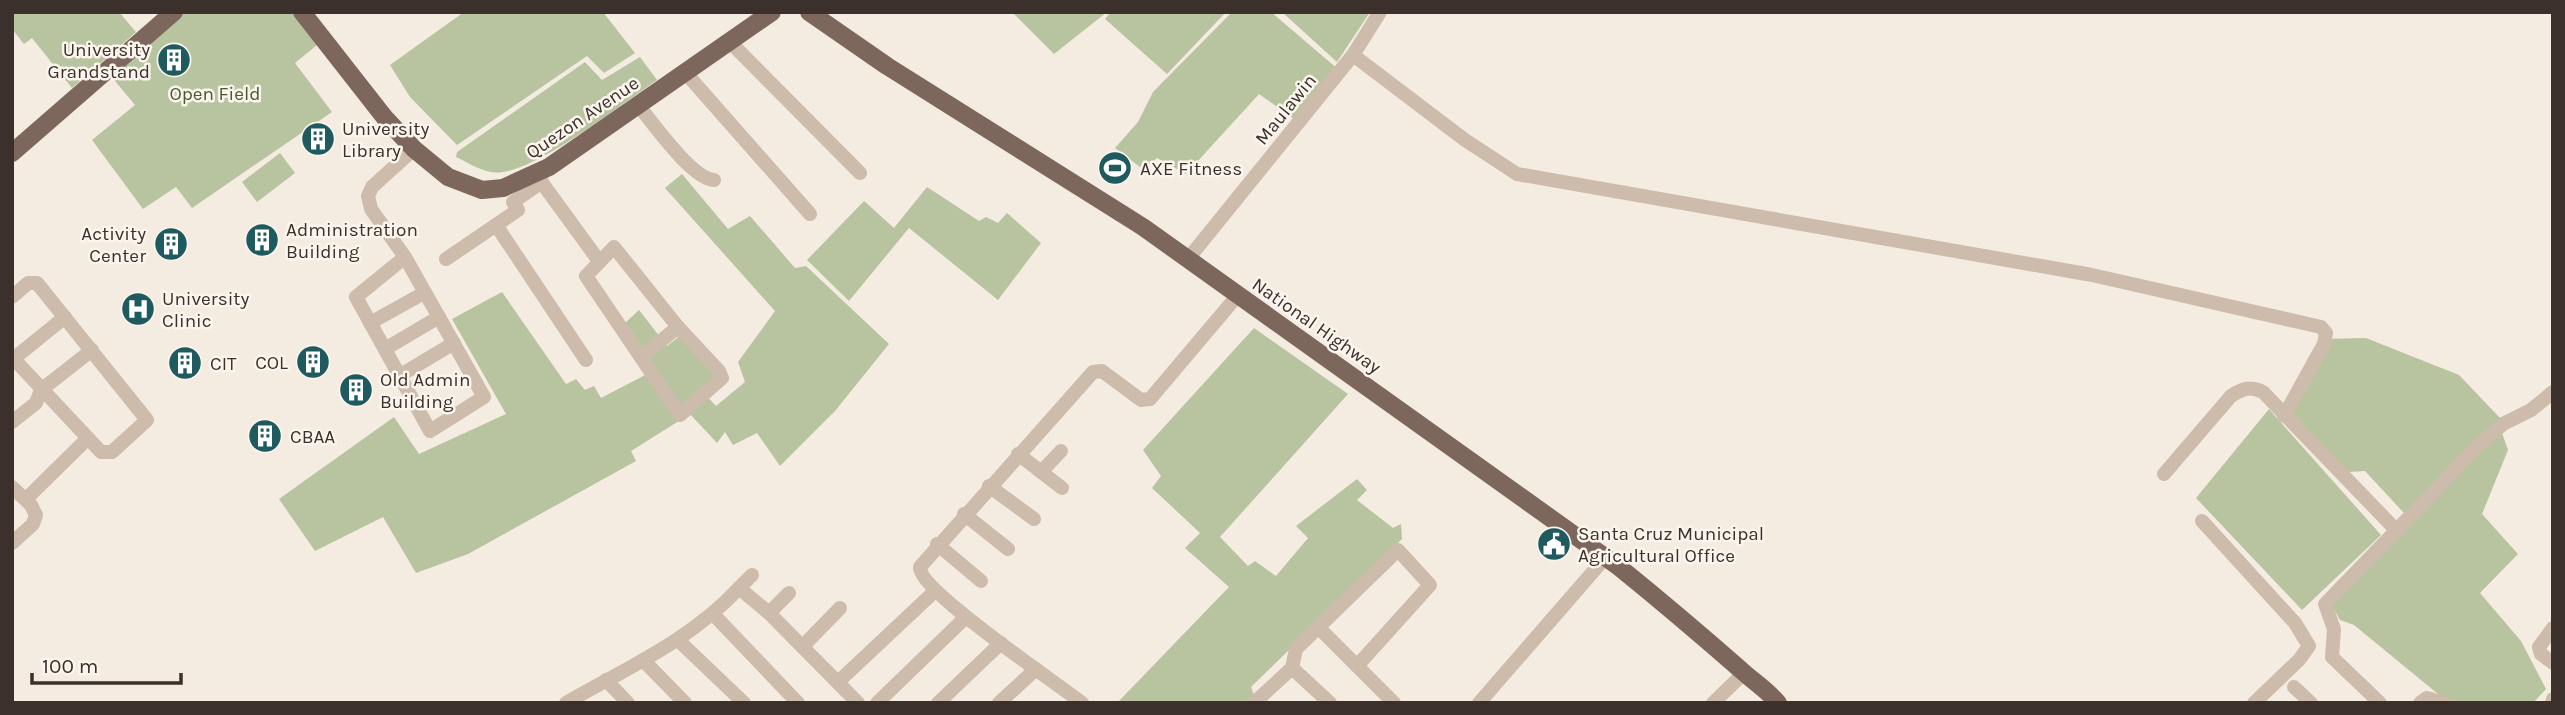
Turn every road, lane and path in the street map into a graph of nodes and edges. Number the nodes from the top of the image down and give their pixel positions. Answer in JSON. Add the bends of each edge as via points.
{"nodes":[{"id":1,"x":174,"y":12,"type":"edge"},
{"id":2,"x":302,"y":12,"type":"edge"},
{"id":3,"x":749,"y":12,"type":"edge"},
{"id":4,"x":772,"y":12,"type":"edge"},
{"id":5,"x":809,"y":12,"type":"edge"},
{"id":6,"x":827,"y":12,"type":"edge"},
{"id":7,"x":1380,"y":12,"type":"edge"},
{"id":8,"x":833,"y":30,"type":"junction"},
{"id":9,"x":736,"y":36,"type":"junction"},
{"id":10,"x":1353,"y":55,"type":"junction"},
{"id":11,"x":684,"y":71,"type":"junction"},
{"id":12,"x":638,"y":105,"type":"junction"},
{"id":13,"x":414,"y":149,"type":"junction"},
{"id":14,"x":12,"y":153,"type":"edge"},
{"id":15,"x":860,"y":173,"type":"dead end"},
{"id":16,"x":539,"y":179,"type":"junction"},
{"id":17,"x":713,"y":180,"type":"dead end"},
{"id":18,"x":810,"y":214,"type":"dead end"},
{"id":19,"x":496,"y":225,"type":"junction"},
{"id":20,"x":405,"y":257,"type":"junction"},
{"id":21,"x":1188,"y":259,"type":"junction"},
{"id":22,"x":446,"y":260,"type":"dead end"},
{"id":23,"x":599,"y":261,"type":"junction"},
{"id":24,"x":424,"y":293,"type":"junction"},
{"id":25,"x":1238,"y":295,"type":"junction"},
{"id":26,"x":12,"y":296,"type":"edge"},
{"id":27,"x":65,"y":317,"type":"junction"},
{"id":28,"x":439,"y":317,"type":"junction"},
{"id":29,"x":370,"y":323,"type":"junction"},
{"id":30,"x":678,"y":327,"type":"junction"},
{"id":31,"x":454,"y":343,"type":"junction"},
{"id":32,"x":385,"y":349,"type":"junction"},
{"id":33,"x":92,"y":350,"type":"junction"},
{"id":34,"x":641,"y":357,"type":"junction"},
{"id":35,"x":13,"y":359,"type":"edge"},
{"id":36,"x":586,"y":360,"type":"dead end"},
{"id":37,"x":400,"y":376,"type":"junction"},
{"id":38,"x":41,"y":390,"type":"junction"},
{"id":39,"x":2553,"y":392,"type":"edge"},
{"id":40,"x":2284,"y":416,"type":"junction"},
{"id":41,"x":12,"y":422,"type":"edge"},
{"id":42,"x":87,"y":439,"type":"junction"},
{"id":43,"x":1061,"y":451,"type":"dead end"},
{"id":44,"x":1018,"y":454,"type":"junction"},
{"id":45,"x":1041,"y":472,"type":"junction"},
{"id":46,"x":2164,"y":474,"type":"dead end"},
{"id":47,"x":989,"y":486,"type":"junction"},
{"id":48,"x":12,"y":487,"type":"edge"},
{"id":49,"x":1062,"y":488,"type":"dead end"},
{"id":50,"x":26,"y":499,"type":"junction"},
{"id":51,"x":964,"y":514,"type":"junction"},
{"id":52,"x":1034,"y":519,"type":"dead end"},
{"id":53,"x":2202,"y":521,"type":"dead end"},
{"id":54,"x":2397,"y":531,"type":"junction"},
{"id":55,"x":12,"y":543,"type":"edge"},
{"id":56,"x":937,"y":544,"type":"junction"},
{"id":57,"x":1008,"y":549,"type":"dead end"},
{"id":58,"x":1605,"y":558,"type":"junction"},
{"id":59,"x":752,"y":575,"type":"dead end"},
{"id":60,"x":981,"y":581,"type":"dead end"},
{"id":61,"x":739,"y":588,"type":"junction"},
{"id":62,"x":935,"y":591,"type":"junction"},
{"id":63,"x":789,"y":593,"type":"dead end"},
{"id":64,"x":840,"y":608,"type":"dead end"},
{"id":65,"x":769,"y":613,"type":"junction"},
{"id":66,"x":714,"y":615,"type":"junction"},
{"id":67,"x":966,"y":617,"type":"junction"},
{"id":68,"x":1319,"y":628,"type":"junction"},
{"id":69,"x":2553,"y":628,"type":"edge"},
{"id":70,"x":678,"y":640,"type":"junction"},
{"id":71,"x":1001,"y":643,"type":"junction"},
{"id":72,"x":803,"y":646,"type":"junction"},
{"id":73,"x":643,"y":660,"type":"junction"},
{"id":74,"x":2553,"y":663,"type":"edge"},
{"id":75,"x":1357,"y":666,"type":"junction"},
{"id":76,"x":1292,"y":668,"type":"junction"},
{"id":77,"x":1036,"y":669,"type":"junction"},
{"id":78,"x":1744,"y":673,"type":"junction"},
{"id":79,"x":606,"y":680,"type":"junction"},
{"id":80,"x":838,"y":682,"type":"junction"},
{"id":81,"x":2294,"y":687,"type":"dead end"},
{"id":82,"x":1073,"y":700,"type":"edge"},
{"id":83,"x":572,"y":701,"type":"edge"},
{"id":84,"x":1260,"y":701,"type":"edge"},
{"id":85,"x":628,"y":703,"type":"edge"},
{"id":86,"x":685,"y":703,"type":"edge"},
{"id":87,"x":744,"y":703,"type":"edge"},
{"id":88,"x":798,"y":703,"type":"edge"},
{"id":89,"x":858,"y":703,"type":"edge"},
{"id":90,"x":877,"y":703,"type":"edge"},
{"id":91,"x":938,"y":703,"type":"edge"},
{"id":92,"x":999,"y":703,"type":"edge"},
{"id":93,"x":1331,"y":703,"type":"edge"},
{"id":94,"x":1394,"y":703,"type":"edge"},
{"id":95,"x":1479,"y":703,"type":"edge"},
{"id":96,"x":1713,"y":703,"type":"edge"},
{"id":97,"x":1778,"y":703,"type":"edge"},
{"id":98,"x":2254,"y":703,"type":"edge"},
{"id":99,"x":2311,"y":703,"type":"edge"},
{"id":100,"x":2380,"y":703,"type":"edge"},
{"id":101,"x":2420,"y":703,"type":"edge"},
{"id":102,"x":2444,"y":703,"type":"edge"}],
"edges":[{"from":1,"to":14,"type":"main road"},
{"from":2,"to":13,"type":"main road","name":"Quezon Avenue"},
{"from":3,"to":9,"type":"main road"},
{"from":4,"to":9,"type":"main road","name":"Quezon Avenue"},
{"from":5,"to":8,"type":"main road","name":"National Highway"},
{"from":6,"to":8,"type":"main road"},
{"from":7,"to":10,"type":"street","name":"Maulawin"},
{"from":8,"to":21,"type":"main road","name":"National Highway"},
{"from":9,"to":11,"type":"main road","name":"Quezon Avenue"},
{"from":9,"to":15,"type":"street"},
{"from":10,"to":21,"type":"street","name":"Maulawin"},
{"from":10,"to":40,"type":"street","via":[[1517,174],[2092,275],[2321,327],[2326,333],[2324,344]]},
{"from":11,"to":12,"type":"main road","name":"Quezon Avenue"},
{"from":11,"to":18,"type":"street"},
{"from":12,"to":16,"type":"main road","name":"Quezon Avenue"},
{"from":12,"to":17,"type":"street","via":[[692,169]]},
{"from":13,"to":16,"type":"main road","name":"Quezon Avenue","via":[[448,177],[473,188],[503,188]]},
{"from":13,"to":20,"type":"street","via":[[379,178],[368,196],[371,209]]},
{"from":16,"to":19,"type":"street","via":[[513,202],[518,210]]},
{"from":16,"to":23,"type":"street"},
{"from":19,"to":22,"type":"street"},
{"from":19,"to":36,"type":"street"},
{"from":20,"to":24,"type":"street"},
{"from":20,"to":29,"type":"street","via":[[356,297]]},
{"from":21,"to":25,"type":"main road","name":"National Highway"},
{"from":23,"to":30,"type":"street","via":[[614,247]]},
{"from":23,"to":34,"type":"street","via":[[586,276]]},
{"from":24,"to":28,"type":"street"},
{"from":24,"to":29,"type":"street"},
{"from":25,"to":44,"type":"street","via":[[1150,399],[1141,400],[1102,371],[1093,372]]},
{"from":25,"to":58,"type":"main road","name":"National Highway"},
{"from":26,"to":27,"type":"street","via":[[33,281]]},
{"from":27,"to":33,"type":"street"},
{"from":27,"to":35,"type":"street"},
{"from":28,"to":31,"type":"street"},
{"from":28,"to":32,"type":"street"},
{"from":29,"to":32,"type":"street"},
{"from":30,"to":34,"type":"street"},
{"from":30,"to":34,"type":"street","via":[[722,378],[680,415]]},
{"from":31,"to":37,"type":"street"},
{"from":31,"to":37,"type":"street","via":[[484,397],[430,431]]},
{"from":32,"to":37,"type":"street"},
{"from":33,"to":38,"type":"street"},
{"from":33,"to":42,"type":"street","via":[[147,420],[107,454]]},
{"from":35,"to":38,"type":"street"},
{"from":38,"to":41,"type":"street","via":[[36,403]]},
{"from":38,"to":42,"type":"street"},
{"from":39,"to":54,"type":"street","via":[[2478,446]]},
{"from":40,"to":46,"type":"street","via":[[2263,392],[2241,389]]},
{"from":40,"to":54,"type":"street"},
{"from":42,"to":50,"type":"street"},
{"from":43,"to":45,"type":"street"},
{"from":44,"to":45,"type":"street"},
{"from":44,"to":47,"type":"street"},
{"from":45,"to":49,"type":"street"},
{"from":47,"to":51,"type":"street"},
{"from":47,"to":52,"type":"street"},
{"from":48,"to":50,"type":"street"},
{"from":50,"to":55,"type":"street","via":[[36,519]]},
{"from":51,"to":56,"type":"street"},
{"from":51,"to":57,"type":"street"},
{"from":53,"to":98,"type":"street","via":[[2295,622],[2309,646]]},
{"from":54,"to":100,"type":"street","via":[[2325,604],[2334,629],[2332,657]]},
{"from":56,"to":60,"type":"street"},
{"from":56,"to":62,"type":"street","via":[[920,567]]},
{"from":58,"to":78,"type":"main road","name":"National Highway","via":[[1672,608]]},
{"from":58,"to":95,"type":"street"},
{"from":59,"to":61,"type":"street"},
{"from":61,"to":65,"type":"street"},
{"from":61,"to":66,"type":"street"},
{"from":62,"to":67,"type":"street"},
{"from":62,"to":80,"type":"street"},
{"from":63,"to":65,"type":"street"},
{"from":64,"to":72,"type":"street"},
{"from":65,"to":72,"type":"street"},
{"from":66,"to":70,"type":"street"},
{"from":66,"to":88,"type":"street"},
{"from":67,"to":71,"type":"street"},
{"from":67,"to":90,"type":"street"},
{"from":68,"to":75,"type":"street"},
{"from":68,"to":75,"type":"street","via":[[1398,550],[1430,585]]},
{"from":68,"to":76,"type":"street","via":[[1296,649]]},
{"from":69,"to":74,"type":"street","via":[[2539,647]]},
{"from":70,"to":73,"type":"street"},
{"from":70,"to":87,"type":"street"},
{"from":71,"to":77,"type":"street"},
{"from":71,"to":91,"type":"street"},
{"from":72,"to":80,"type":"street"},
{"from":73,"to":79,"type":"street"},
{"from":73,"to":86,"type":"street"},
{"from":75,"to":94,"type":"street"},
{"from":76,"to":84,"type":"street"},
{"from":76,"to":93,"type":"street"},
{"from":77,"to":82,"type":"street"},
{"from":77,"to":92,"type":"street"},
{"from":78,"to":96,"type":"street"},
{"from":78,"to":97,"type":"main road","name":"National Highway"},
{"from":79,"to":83,"type":"street"},
{"from":79,"to":85,"type":"street"},
{"from":80,"to":89,"type":"street"},
{"from":81,"to":99,"type":"street"},
{"from":101,"to":102,"type":"street","via":[[2427,698]]}]}
